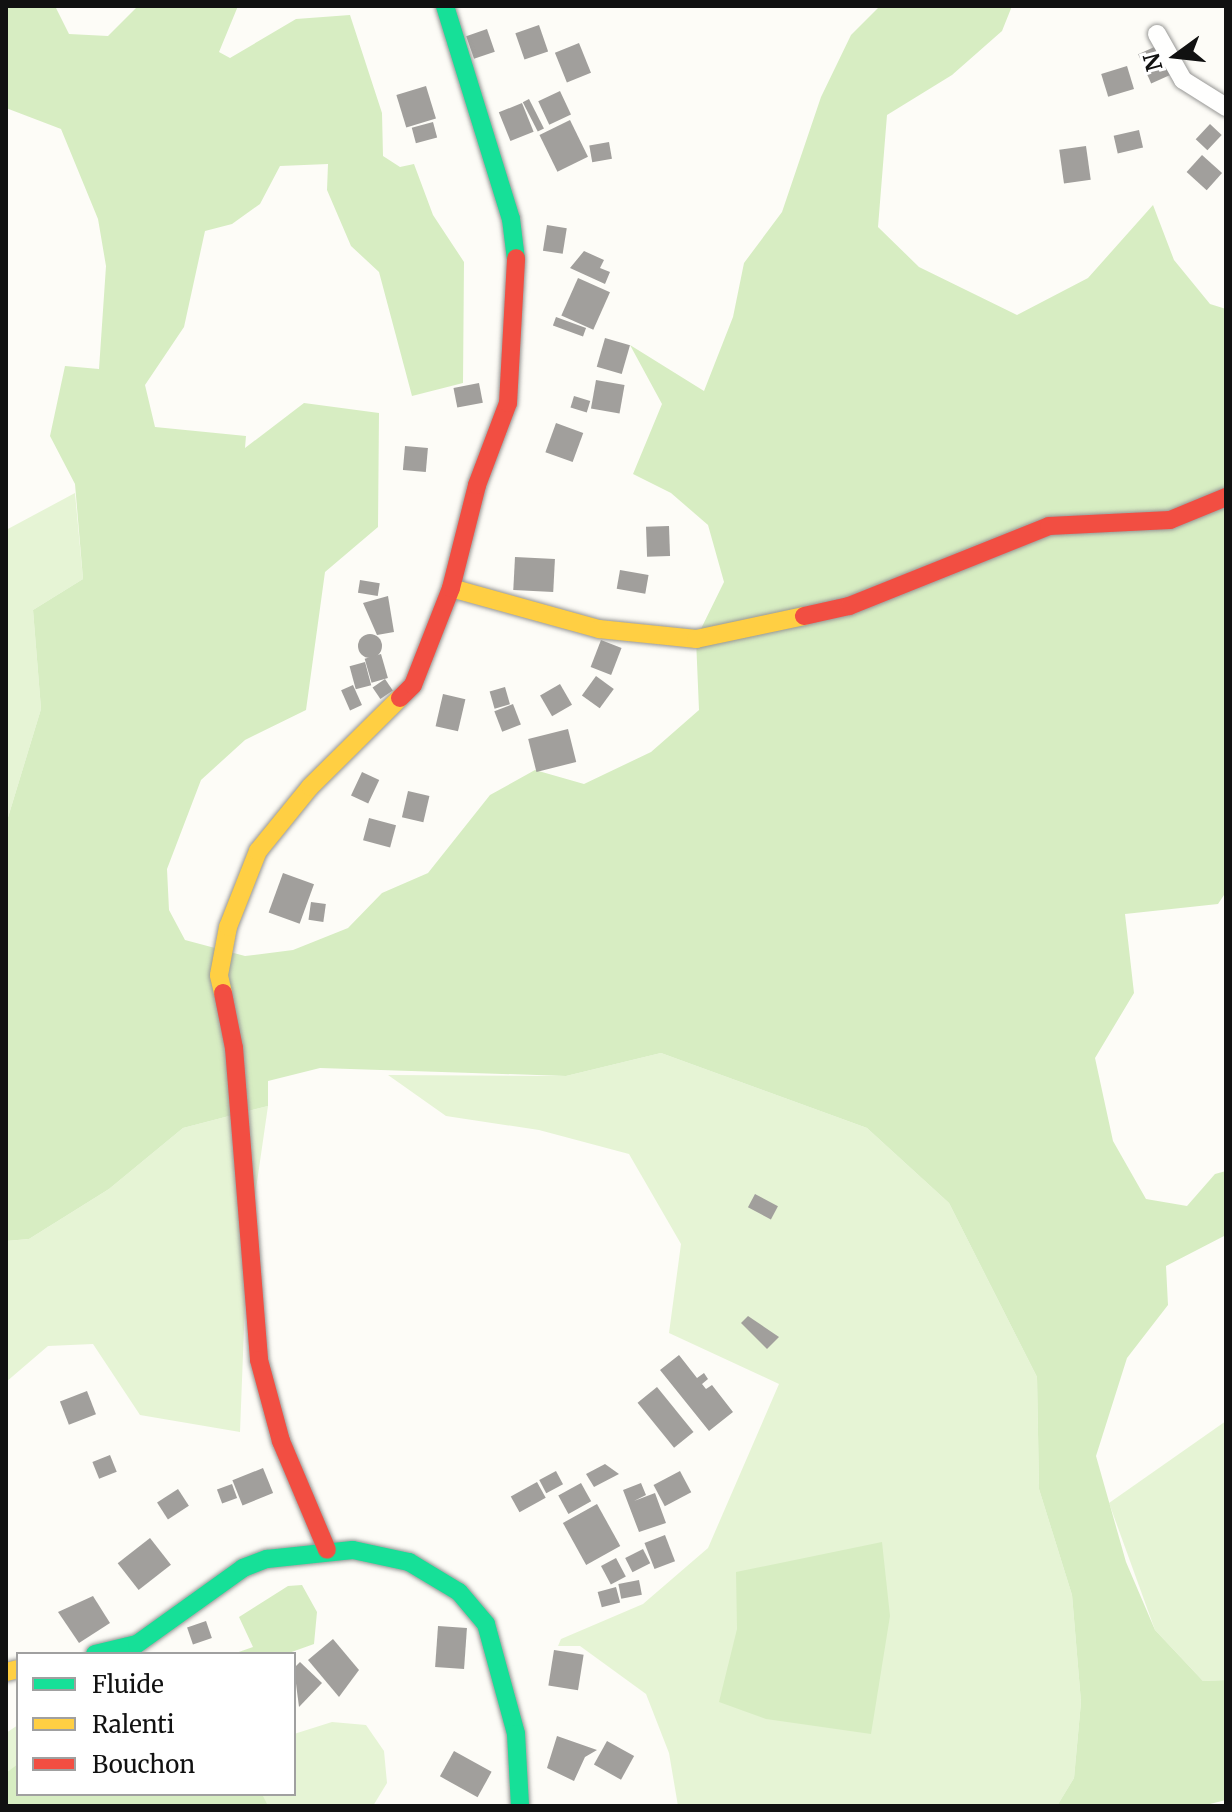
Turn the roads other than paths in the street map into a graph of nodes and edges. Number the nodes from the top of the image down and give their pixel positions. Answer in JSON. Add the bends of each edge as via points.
{"nodes":[{"id":1,"x":445,"y":6,"type":"edge"},
{"id":2,"x":1157,"y":34,"type":"dead end"},
{"id":3,"x":1226,"y":107,"type":"edge"},
{"id":4,"x":1226,"y":497,"type":"edge"},
{"id":5,"x":451,"y":588,"type":"junction"},
{"id":6,"x":327,"y":1550,"type":"junction"},
{"id":7,"x":101,"y":1652,"type":"edge"},
{"id":8,"x":520,"y":1806,"type":"edge"}],
"edges":[{"from":1,"to":5,"type":"street","via":[[498,162],[519,285],[508,403],[477,485]]},
{"from":2,"to":3,"type":"street","via":[[1183,80]]},
{"from":4,"to":5,"type":"street","via":[[1170,520],[1049,526],[849,606],[696,639],[599,629]]},
{"from":5,"to":6,"type":"street","via":[[413,685],[310,787],[258,851],[222,953],[259,1360],[281,1441]]},
{"from":6,"to":7,"type":"street","via":[[243,1568],[151,1636]]},
{"from":6,"to":8,"type":"street","via":[[409,1562],[459,1592],[486,1624],[516,1734]]}]}
